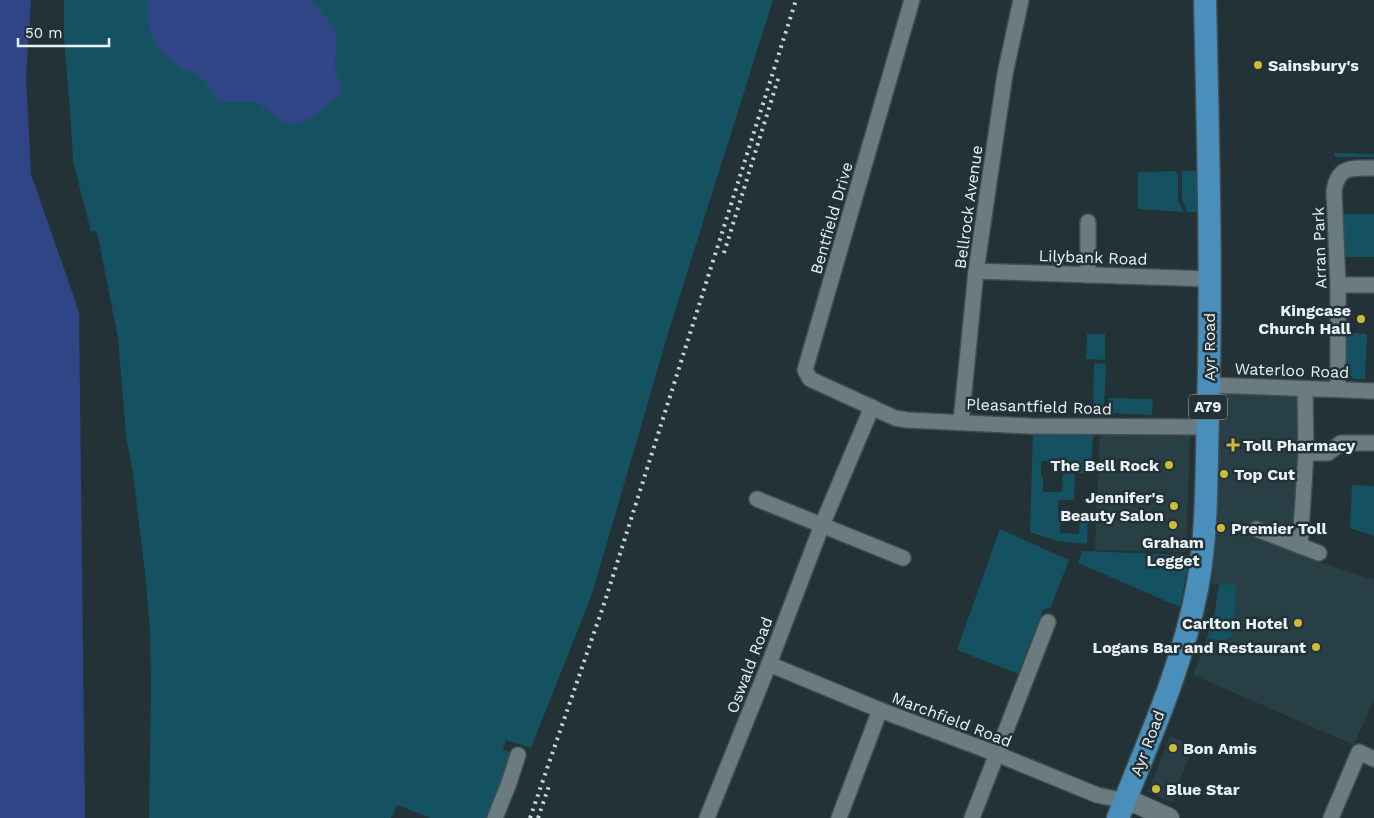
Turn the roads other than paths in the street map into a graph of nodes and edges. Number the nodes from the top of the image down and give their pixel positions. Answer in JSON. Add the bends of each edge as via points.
{"nodes":[{"id":1,"x":912,"y":0,"type":"edge"},
{"id":2,"x":1021,"y":0,"type":"edge"},
{"id":3,"x":1205,"y":0,"type":"edge"},
{"id":4,"x":1374,"y":168,"type":"edge"},
{"id":5,"x":1088,"y":222,"type":"dead end"},
{"id":6,"x":976,"y":271,"type":"junction"},
{"id":7,"x":1088,"y":275,"type":"junction"},
{"id":8,"x":1209,"y":279,"type":"junction"},
{"id":9,"x":1338,"y":285,"type":"junction"},
{"id":10,"x":1374,"y":286,"type":"edge"},
{"id":11,"x":1209,"y":385,"type":"junction"},
{"id":12,"x":1305,"y":389,"type":"junction"},
{"id":13,"x":1338,"y":389,"type":"junction"},
{"id":14,"x":1374,"y":391,"type":"edge"},
{"id":15,"x":872,"y":407,"type":"junction"},
{"id":16,"x":961,"y":422,"type":"junction"},
{"id":17,"x":1207,"y":427,"type":"junction"},
{"id":18,"x":1374,"y":443,"type":"edge"},
{"id":19,"x":1306,"y":453,"type":"junction"},
{"id":20,"x":757,"y":499,"type":"dead end"},
{"id":21,"x":822,"y":525,"type":"junction"},
{"id":22,"x":1256,"y":529,"type":"dead end"},
{"id":23,"x":1300,"y":546,"type":"junction"},
{"id":24,"x":1319,"y":553,"type":"dead end"},
{"id":25,"x":903,"y":558,"type":"dead end"},
{"id":26,"x":1048,"y":622,"type":"dead end"},
{"id":27,"x":769,"y":664,"type":"junction"},
{"id":28,"x":880,"y":710,"type":"junction"},
{"id":29,"x":997,"y":754,"type":"junction"},
{"id":30,"x":518,"y":755,"type":"dead end"},
{"id":31,"x":1374,"y":759,"type":"edge"},
{"id":32,"x":1121,"y":810,"type":"edge"},
{"id":33,"x":495,"y":818,"type":"edge"},
{"id":34,"x":708,"y":818,"type":"edge"},
{"id":35,"x":839,"y":818,"type":"edge"},
{"id":36,"x":972,"y":818,"type":"edge"},
{"id":37,"x":1169,"y":818,"type":"edge"},
{"id":38,"x":1331,"y":818,"type":"edge"}],
"edges":[{"from":1,"to":15,"type":"street","name":"Bentfield Drive","via":[[805,370],[810,379]]},
{"from":2,"to":6,"type":"street","name":"Bellrock Avenue","via":[[1005,74]]},
{"from":3,"to":8,"type":"main road","name":"Ayr Road","number":"A79"},
{"from":4,"to":9,"type":"street","name":"Arran Park","via":[[1347,169],[1336,178]]},
{"from":5,"to":7,"type":"street"},
{"from":6,"to":7,"type":"street","name":"Lilybank Road"},
{"from":6,"to":16,"type":"street","name":"Bellrock Avenue"},
{"from":7,"to":8,"type":"street","name":"Lilybank Road"},
{"from":8,"to":11,"type":"main road","name":"Ayr Road","number":"A79"},
{"from":9,"to":10,"type":"street"},
{"from":9,"to":13,"type":"street","name":"Arran Park"},
{"from":11,"to":12,"type":"street","name":"Waterloo Road"},
{"from":11,"to":17,"type":"main road","name":"Ayr Road","number":"A79"},
{"from":12,"to":13,"type":"street","name":"Waterloo Road"},
{"from":12,"to":19,"type":"street"},
{"from":13,"to":14,"type":"street","name":"Waterloo Road"},
{"from":15,"to":16,"type":"street","name":"Pleasantfield Road","via":[[895,418]]},
{"from":15,"to":21,"type":"street","name":"Oswald Road"},
{"from":16,"to":17,"type":"street","name":"Pleasantfield Road","via":[[1030,426]]},
{"from":17,"to":32,"type":"main road","name":"Ayr Road","number":"A79","via":[[1206,519],[1198,587],[1170,685]]},
{"from":18,"to":19,"type":"street","via":[[1341,442],[1328,454]]},
{"from":19,"to":23,"type":"street"},
{"from":20,"to":21,"type":"street"},
{"from":21,"to":25,"type":"street"},
{"from":21,"to":27,"type":"street","name":"Oswald Road"},
{"from":22,"to":23,"type":"street"},
{"from":23,"to":24,"type":"street"},
{"from":26,"to":29,"type":"street"},
{"from":27,"to":28,"type":"street","name":"Marchfield Road"},
{"from":27,"to":34,"type":"street","name":"Oswald Road"},
{"from":28,"to":29,"type":"street","name":"Marchfield Road"},
{"from":28,"to":35,"type":"street"},
{"from":29,"to":32,"type":"street","name":"Marchfield Road","via":[[1097,795]]},
{"from":29,"to":36,"type":"street"},
{"from":30,"to":33,"type":"street"},
{"from":31,"to":38,"type":"street","via":[[1359,752]]},
{"from":32,"to":37,"type":"main road","via":[[1138,804]]}]}
